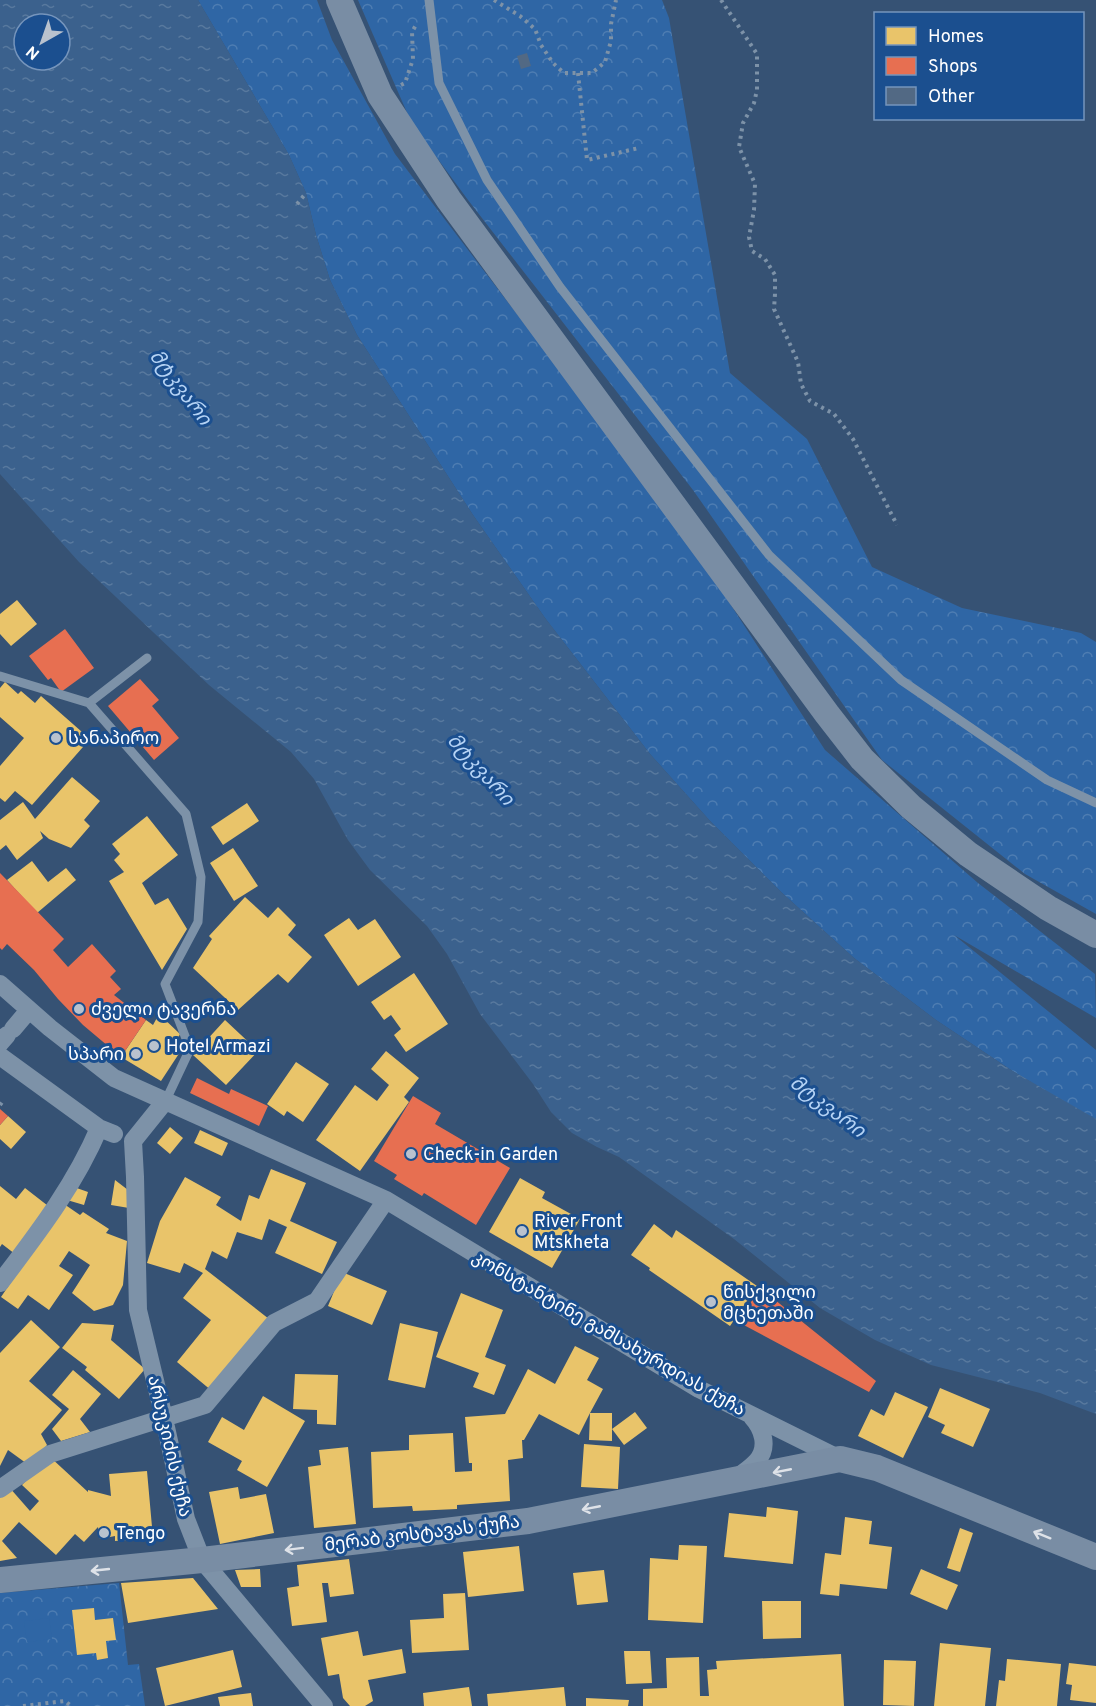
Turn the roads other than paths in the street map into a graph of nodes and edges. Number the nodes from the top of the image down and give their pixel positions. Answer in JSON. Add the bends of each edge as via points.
{"nodes":[{"id":1,"x":339,"y":0,"type":"edge"},
{"id":2,"x":429,"y":2,"type":"edge"},
{"id":3,"x":147,"y":658,"type":"dead end"},
{"id":4,"x":0,"y":676,"type":"edge"},
{"id":5,"x":89,"y":703,"type":"junction"},
{"id":6,"x":1096,"y":803,"type":"edge"},
{"id":7,"x":1096,"y":935,"type":"edge"},
{"id":8,"x":0,"y":984,"type":"edge"},
{"id":9,"x":29,"y":1010,"type":"junction"},
{"id":10,"x":7,"y":1036,"type":"edge"},
{"id":11,"x":0,"y":1056,"type":"edge"},
{"id":12,"x":166,"y":1100,"type":"junction"},
{"id":13,"x":386,"y":1200,"type":"junction"},
{"id":14,"x":0,"y":1283,"type":"edge"},
{"id":15,"x":750,"y":1416,"type":"junction"},
{"id":16,"x":164,"y":1418,"type":"junction"},
{"id":17,"x":840,"y":1459,"type":"junction"},
{"id":18,"x":735,"y":1480,"type":"junction"},
{"id":19,"x":0,"y":1489,"type":"edge"},
{"id":20,"x":1096,"y":1557,"type":"edge"},
{"id":21,"x":202,"y":1560,"type":"junction"},
{"id":22,"x":0,"y":1580,"type":"edge"},
{"id":23,"x":324,"y":1706,"type":"edge"}],
"edges":[{"from":1,"to":7,"type":"main road","via":[[380,95],[449,200],[862,759],[911,807],[968,854]]},
{"from":2,"to":6,"type":"lane","via":[[439,84],[487,180],[560,287],[769,555],[901,680],[1047,780]]},
{"from":3,"to":5,"type":"lane"},
{"from":4,"to":5,"type":"lane"},
{"from":5,"to":12,"type":"lane","via":[[186,814],[201,877],[198,922],[165,984],[190,1049]]},
{"from":8,"to":9,"type":"street"},
{"from":9,"to":10,"type":"street"},
{"from":9,"to":12,"type":"street","via":[[114,1078]]},
{"from":11,"to":14,"type":"street","via":[[106,1131],[46,1223]]},
{"from":12,"to":13,"type":"street","name":"კონსტანტინე გამსახურდიას ქუჩა"},
{"from":12,"to":16,"type":"street","name":"არსუკიძის ქუჩა","via":[[133,1141],[138,1310]]},
{"from":13,"to":15,"type":"street","name":"კონსტანტინე გამსახურდიას ქუჩა"},
{"from":13,"to":16,"type":"street","via":[[317,1301],[274,1323],[206,1405]]},
{"from":15,"to":17,"type":"street","name":"კონსტანტინე გამსახურდიას ქუჩა"},
{"from":15,"to":18,"type":"street","via":[[759,1425],[763,1450],[757,1461]]},
{"from":16,"to":19,"type":"street","via":[[50,1454]]},
{"from":16,"to":21,"type":"street","name":"არსუკიძის ქუჩა","via":[[186,1519]]},
{"from":17,"to":18,"type":"main road","name":"მერაბ კოსტავას ქუჩა","one_way":true},
{"from":20,"to":17,"type":"main road","name":"კონსტანტინე გამსახურდიას ქუჩა","one_way":true,"via":[[877,1468]]},
{"from":18,"to":21,"type":"main road","name":"მერაბ კოსტავას ქუჩა","one_way":true,"via":[[528,1521]]},
{"from":21,"to":22,"type":"main road","name":"მერაბ კოსტავას ქუჩა","one_way":true},
{"from":21,"to":23,"type":"street","name":"არსუკიძის ქუჩა"}]}
